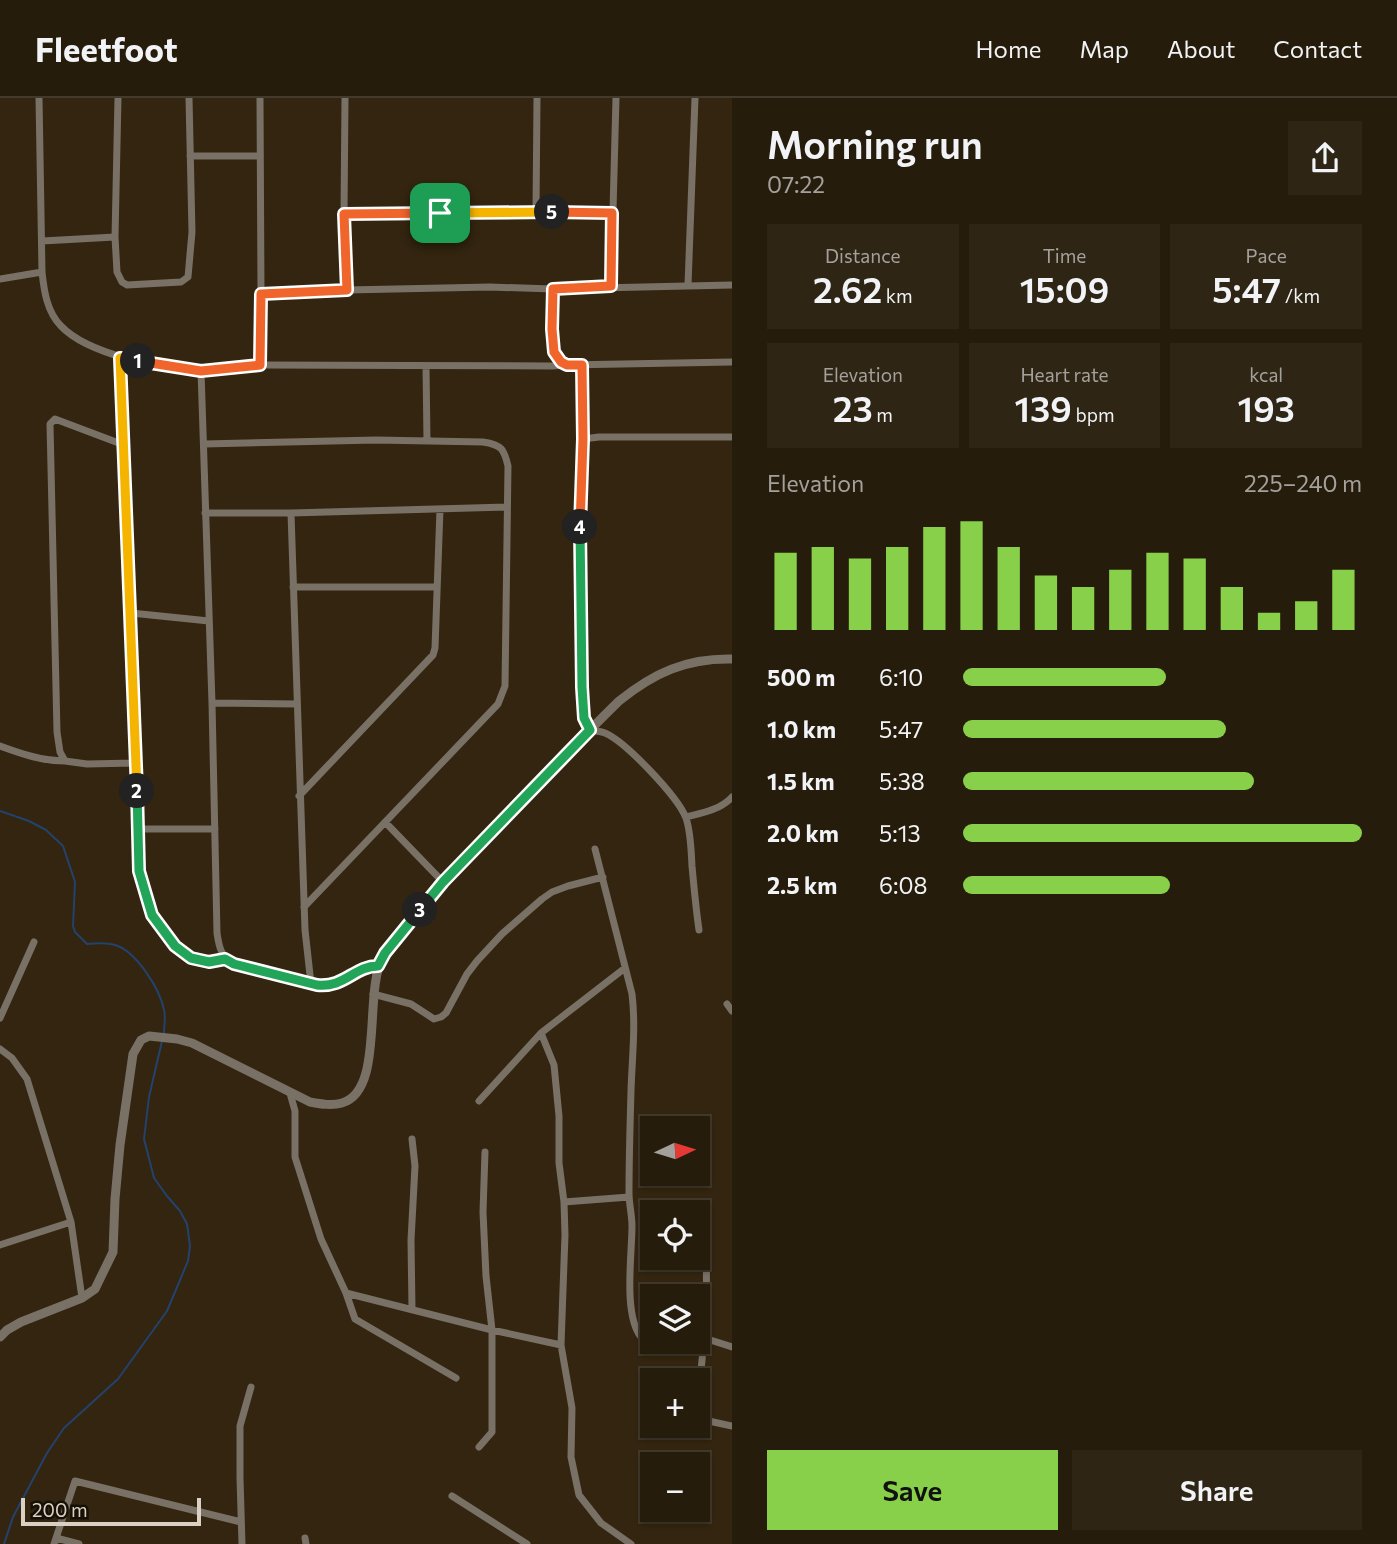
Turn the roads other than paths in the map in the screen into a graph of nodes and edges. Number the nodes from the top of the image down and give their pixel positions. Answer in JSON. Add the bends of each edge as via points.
{"nodes":[{"id":1,"x":39,"y":98,"type":"edge"},
{"id":2,"x":118,"y":98,"type":"edge"},
{"id":3,"x":189,"y":98,"type":"edge"},
{"id":4,"x":260,"y":98,"type":"edge"},
{"id":5,"x":345,"y":98,"type":"edge"},
{"id":6,"x":537,"y":98,"type":"edge"},
{"id":7,"x":616,"y":98,"type":"edge"},
{"id":8,"x":695,"y":98,"type":"edge"},
{"id":9,"x":190,"y":156,"type":"junction"},
{"id":10,"x":260,"y":156,"type":"junction"},
{"id":11,"x":536,"y":211,"type":"junction"},
{"id":12,"x":612,"y":213,"type":"junction"},
{"id":13,"x":344,"y":214,"type":"junction"},
{"id":14,"x":115,"y":237,"type":"junction"},
{"id":15,"x":42,"y":241,"type":"junction"},
{"id":16,"x":42,"y":272,"type":"junction"},
{"id":17,"x":0,"y":279,"type":"edge"},
{"id":18,"x":688,"y":285,"type":"junction"},
{"id":19,"x":732,"y":285,"type":"edge"},
{"id":20,"x":611,"y":286,"type":"junction"},
{"id":21,"x":553,"y":289,"type":"junction"},
{"id":22,"x":347,"y":290,"type":"junction"},
{"id":23,"x":261,"y":294,"type":"junction"},
{"id":24,"x":120,"y":358,"type":"junction"},
{"id":25,"x":732,"y":362,"type":"edge"},
{"id":26,"x":260,"y":365,"type":"junction"},
{"id":27,"x":567,"y":365,"type":"junction"},
{"id":28,"x":582,"y":365,"type":"junction"},
{"id":29,"x":426,"y":366,"type":"junction"},
{"id":30,"x":201,"y":371,"type":"junction"},
{"id":31,"x":732,"y":437,"type":"edge"},
{"id":32,"x":583,"y":439,"type":"junction"},
{"id":33,"x":426,"y":441,"type":"junction"},
{"id":34,"x":204,"y":444,"type":"junction"},
{"id":35,"x":124,"y":445,"type":"junction"},
{"id":36,"x":507,"y":508,"type":"junction"},
{"id":37,"x":440,"y":509,"type":"junction"},
{"id":38,"x":205,"y":513,"type":"junction"},
{"id":39,"x":291,"y":513,"type":"junction"},
{"id":40,"x":293,"y":587,"type":"junction"},
{"id":41,"x":436,"y":587,"type":"junction"},
{"id":42,"x":131,"y":613,"type":"junction"},
{"id":43,"x":209,"y":621,"type":"junction"},
{"id":44,"x":732,"y":659,"type":"edge"},
{"id":45,"x":212,"y":703,"type":"junction"},
{"id":46,"x":297,"y":704,"type":"junction"},
{"id":47,"x":590,"y":730,"type":"junction"},
{"id":48,"x":0,"y":746,"type":"edge"},
{"id":49,"x":65,"y":761,"type":"junction"},
{"id":50,"x":135,"y":763,"type":"junction"},
{"id":51,"x":299,"y":796,"type":"junction"},
{"id":52,"x":732,"y":797,"type":"edge"},
{"id":53,"x":686,"y":817,"type":"junction"},
{"id":54,"x":385,"y":822,"type":"junction"},
{"id":55,"x":139,"y":829,"type":"junction"},
{"id":56,"x":215,"y":829,"type":"junction"},
{"id":57,"x":595,"y":849,"type":"dead end"},
{"id":58,"x":603,"y":877,"type":"junction"},
{"id":59,"x":443,"y":882,"type":"junction"},
{"id":60,"x":304,"y":908,"type":"junction"},
{"id":61,"x":699,"y":930,"type":"dead end"},
{"id":62,"x":34,"y":942,"type":"dead end"},
{"id":63,"x":225,"y":959,"type":"junction"},
{"id":64,"x":378,"y":966,"type":"junction"},
{"id":65,"x":625,"y":968,"type":"junction"},
{"id":66,"x":311,"y":984,"type":"junction"},
{"id":67,"x":373,"y":994,"type":"junction"},
{"id":68,"x":727,"y":1004,"type":"dead end"},
{"id":69,"x":732,"y":1011,"type":"edge"},
{"id":70,"x":0,"y":1018,"type":"edge"},
{"id":71,"x":541,"y":1033,"type":"junction"},
{"id":72,"x":0,"y":1049,"type":"edge"},
{"id":73,"x":290,"y":1093,"type":"junction"},
{"id":74,"x":479,"y":1101,"type":"dead end"},
{"id":75,"x":412,"y":1139,"type":"dead end"},
{"id":76,"x":485,"y":1152,"type":"dead end"},
{"id":77,"x":629,"y":1197,"type":"junction"},
{"id":78,"x":564,"y":1202,"type":"junction"},
{"id":79,"x":71,"y":1222,"type":"junction"},
{"id":80,"x":0,"y":1245,"type":"edge"},
{"id":81,"x":346,"y":1293,"type":"junction"},
{"id":82,"x":82,"y":1298,"type":"junction"},
{"id":83,"x":412,"y":1309,"type":"junction"},
{"id":84,"x":492,"y":1330,"type":"junction"},
{"id":85,"x":640,"y":1336,"type":"edge"},
{"id":86,"x":0,"y":1337,"type":"edge"},
{"id":87,"x":710,"y":1341,"type":"edge"},
{"id":88,"x":561,"y":1345,"type":"junction"},
{"id":89,"x":732,"y":1347,"type":"edge"},
{"id":90,"x":456,"y":1378,"type":"dead end"},
{"id":91,"x":251,"y":1387,"type":"dead end"},
{"id":92,"x":710,"y":1421,"type":"edge"},
{"id":93,"x":732,"y":1426,"type":"edge"},
{"id":94,"x":479,"y":1447,"type":"dead end"},
{"id":95,"x":452,"y":1496,"type":"dead end"},
{"id":96,"x":241,"y":1522,"type":"junction"},
{"id":97,"x":55,"y":1541,"type":"edge"},
{"id":98,"x":79,"y":1544,"type":"edge"},
{"id":99,"x":242,"y":1544,"type":"edge"},
{"id":100,"x":527,"y":1544,"type":"edge"},
{"id":101,"x":631,"y":1544,"type":"edge"}],
"edges":[{"from":1,"to":15,"type":"street"},
{"from":2,"to":14,"type":"street"},
{"from":3,"to":9,"type":"street"},
{"from":4,"to":10,"type":"street"},
{"from":5,"to":13,"type":"street"},
{"from":6,"to":11,"type":"street"},
{"from":7,"to":12,"type":"street"},
{"from":8,"to":18,"type":"street"},
{"from":9,"to":10,"type":"street"},
{"from":9,"to":14,"type":"street","via":[[192,232],[185,281],[122,282]]},
{"from":10,"to":23,"type":"street"},
{"from":11,"to":12,"type":"street"},
{"from":11,"to":13,"type":"street"},
{"from":12,"to":20,"type":"street"},
{"from":13,"to":22,"type":"street"},
{"from":14,"to":15,"type":"street"},
{"from":15,"to":16,"type":"street"},
{"from":16,"to":17,"type":"street"},
{"from":16,"to":24,"type":"street","via":[[51,312],[62,327]]},
{"from":18,"to":19,"type":"street"},
{"from":18,"to":20,"type":"street"},
{"from":20,"to":21,"type":"street"},
{"from":21,"to":22,"type":"street"},
{"from":21,"to":27,"type":"street","via":[[554,352]]},
{"from":22,"to":23,"type":"street"},
{"from":23,"to":26,"type":"street"},
{"from":24,"to":30,"type":"street"},
{"from":24,"to":35,"type":"street"},
{"from":25,"to":28,"type":"street"},
{"from":26,"to":29,"type":"street"},
{"from":26,"to":30,"type":"street"},
{"from":27,"to":28,"type":"street"},
{"from":27,"to":29,"type":"street"},
{"from":28,"to":32,"type":"street"},
{"from":29,"to":33,"type":"street"},
{"from":30,"to":34,"type":"street"},
{"from":31,"to":32,"type":"street"},
{"from":32,"to":47,"type":"street","via":[[579,549],[584,718]]},
{"from":33,"to":34,"type":"street"},
{"from":33,"to":36,"type":"street","via":[[483,442],[505,451]]},
{"from":34,"to":38,"type":"street"},
{"from":35,"to":42,"type":"street"},
{"from":35,"to":49,"type":"street","via":[[55,419],[50,424],[58,732]]},
{"from":36,"to":37,"type":"street"},
{"from":36,"to":54,"type":"street","via":[[503,694]]},
{"from":37,"to":39,"type":"street"},
{"from":37,"to":41,"type":"street"},
{"from":38,"to":39,"type":"street"},
{"from":38,"to":43,"type":"street"},
{"from":39,"to":40,"type":"street"},
{"from":40,"to":41,"type":"street"},
{"from":40,"to":46,"type":"street"},
{"from":41,"to":51,"type":"street","via":[[433,655]]},
{"from":42,"to":43,"type":"street"},
{"from":42,"to":50,"type":"street"},
{"from":43,"to":45,"type":"street"},
{"from":44,"to":47,"type":"street","via":[[696,661],[667,670],[626,695]]},
{"from":45,"to":46,"type":"street"},
{"from":45,"to":56,"type":"street"},
{"from":46,"to":51,"type":"street"},
{"from":47,"to":53,"type":"street","via":[[613,737],[636,757]]},
{"from":47,"to":59,"type":"street"},
{"from":48,"to":49,"type":"street"},
{"from":49,"to":50,"type":"street"},
{"from":50,"to":55,"type":"street"},
{"from":51,"to":60,"type":"street"},
{"from":52,"to":53,"type":"street","via":[[716,809]]},
{"from":53,"to":61,"type":"street"},
{"from":54,"to":59,"type":"street"},
{"from":54,"to":60,"type":"street"},
{"from":55,"to":56,"type":"street"},
{"from":55,"to":63,"type":"street","via":[[139,871],[152,915],[175,946],[191,958]]},
{"from":56,"to":63,"type":"street","via":[[217,933]]},
{"from":57,"to":58,"type":"street"},
{"from":58,"to":65,"type":"street"},
{"from":58,"to":67,"type":"street","via":[[542,899],[477,961],[441,1017],[434,1019],[411,1004]]},
{"from":59,"to":64,"type":"street"},
{"from":60,"to":66,"type":"street"},
{"from":62,"to":70,"type":"street"},
{"from":63,"to":66,"type":"street"},
{"from":64,"to":66,"type":"street","via":[[338,984]]},
{"from":64,"to":67,"type":"street"},
{"from":65,"to":71,"type":"street"},
{"from":65,"to":77,"type":"street","via":[[634,1012]]},
{"from":67,"to":73,"type":"street","via":[[369,1062],[358,1092],[331,1104],[310,1102]]},
{"from":68,"to":69,"type":"street"},
{"from":71,"to":74,"type":"street"},
{"from":71,"to":78,"type":"street","via":[[554,1065]]},
{"from":72,"to":79,"type":"street","via":[[27,1079]]},
{"from":73,"to":81,"type":"street","via":[[295,1111],[295,1157],[321,1239]]},
{"from":73,"to":82,"type":"street","via":[[192,1043],[149,1036],[141,1040],[132,1054],[129,1074],[113,1252],[95,1289]]},
{"from":75,"to":83,"type":"street"},
{"from":76,"to":84,"type":"street","via":[[483,1212]]},
{"from":77,"to":78,"type":"street"},
{"from":77,"to":85,"type":"street","via":[[632,1320]]},
{"from":78,"to":88,"type":"street"},
{"from":79,"to":80,"type":"street"},
{"from":79,"to":82,"type":"street"},
{"from":81,"to":83,"type":"street"},
{"from":81,"to":90,"type":"street","via":[[355,1319]]},
{"from":82,"to":86,"type":"street","via":[[21,1322]]},
{"from":83,"to":84,"type":"street"},
{"from":84,"to":88,"type":"street"},
{"from":84,"to":94,"type":"street","via":[[492,1432]]},
{"from":87,"to":89,"type":"street"},
{"from":88,"to":101,"type":"street","via":[[579,1495],[601,1523]]},
{"from":91,"to":96,"type":"street","via":[[240,1426]]},
{"from":92,"to":93,"type":"street"},
{"from":95,"to":100,"type":"street"},
{"from":96,"to":97,"type":"street","via":[[75,1481]]},
{"from":96,"to":99,"type":"street"},
{"from":97,"to":98,"type":"street"}]}
